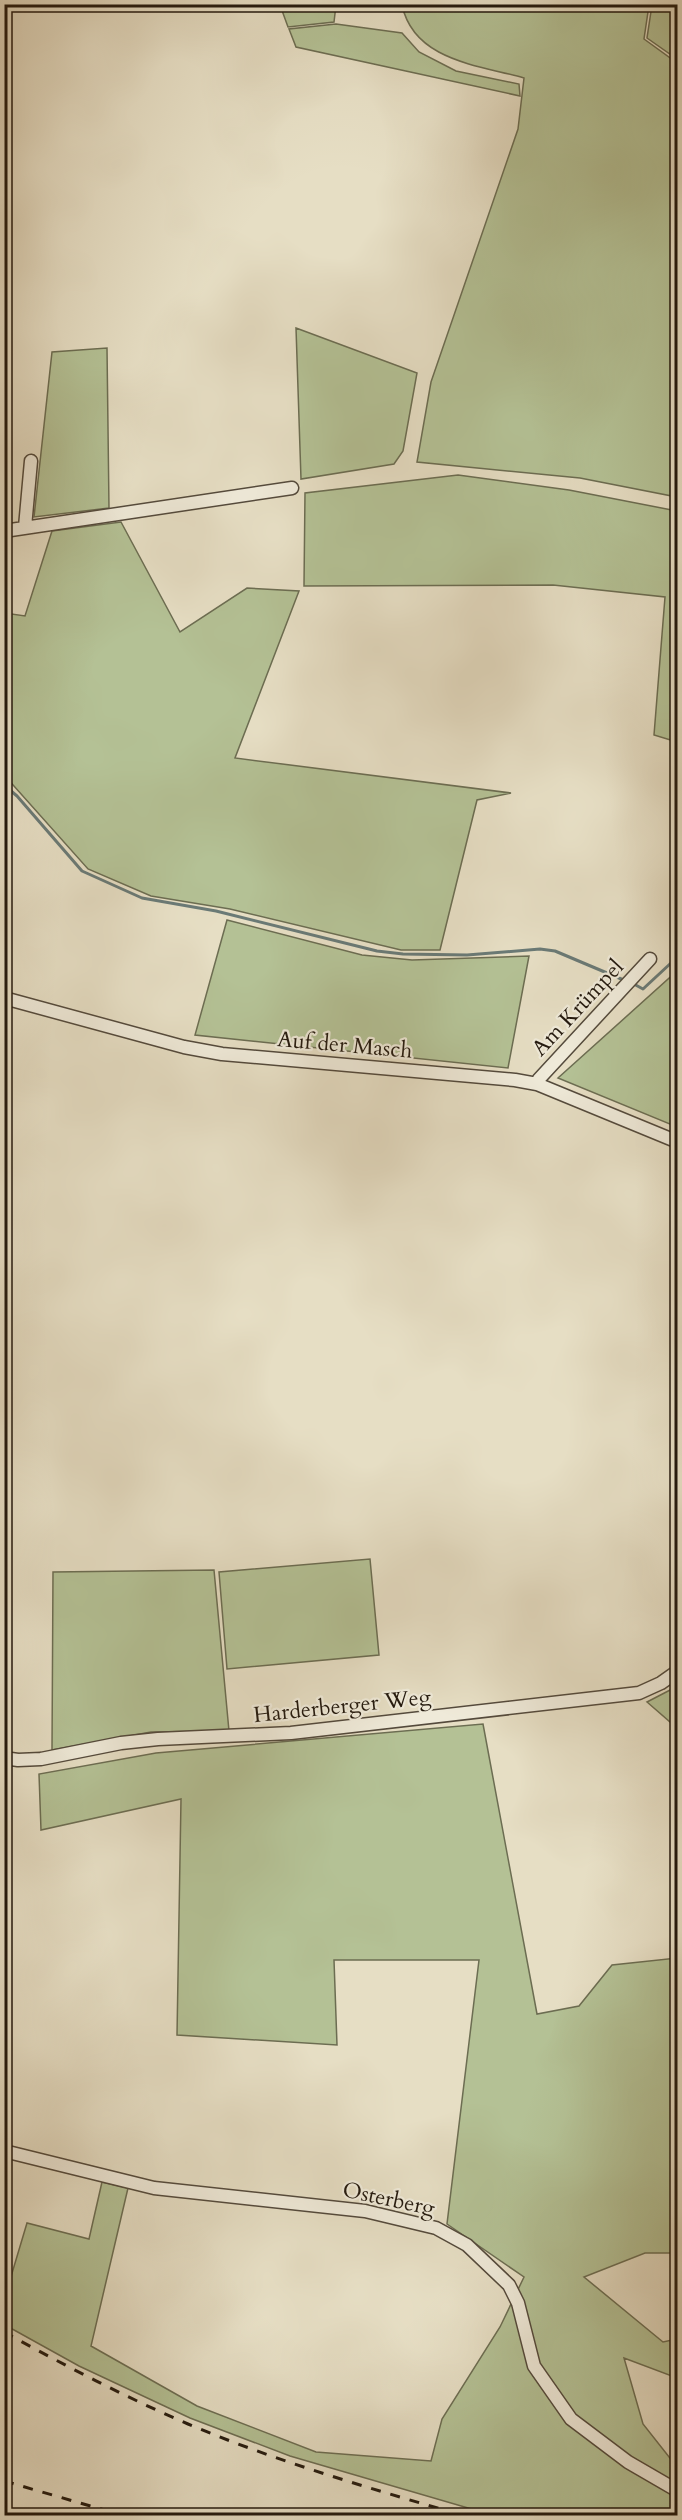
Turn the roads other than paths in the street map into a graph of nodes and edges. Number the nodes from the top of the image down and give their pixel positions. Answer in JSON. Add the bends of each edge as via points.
{"nodes":[{"id":1,"x":32,"y":461,"type":"dead end"},
{"id":2,"x":292,"y":488,"type":"dead end"},
{"id":3,"x":25,"y":527,"type":"junction"},
{"id":4,"x":4,"y":531,"type":"edge"},
{"id":5,"x":650,"y":959,"type":"dead end"},
{"id":6,"x":4,"y":998,"type":"edge"},
{"id":7,"x":537,"y":1084,"type":"junction"},
{"id":8,"x":678,"y":1142,"type":"edge"},
{"id":9,"x":678,"y":1671,"type":"edge"},
{"id":10,"x":4,"y":1758,"type":"edge"},
{"id":11,"x":4,"y":2151,"type":"edge"},
{"id":12,"x":678,"y":2491,"type":"edge"}],
"edges":[{"from":1,"to":3,"type":"street"},
{"from":2,"to":3,"type":"street"},
{"from":3,"to":4,"type":"street"},
{"from":5,"to":7,"type":"street","name":"Am Krümpel"},
{"from":6,"to":7,"type":"street","name":"Auf der Masch","via":[[222,1054]]},
{"from":7,"to":8,"type":"street","name":"Auf der Masch"},
{"from":9,"to":10,"type":"street","name":"Harderberger Weg","via":[[639,1694],[291,1733],[121,1743],[41,1759]]},
{"from":11,"to":12,"type":"street","name":"Osterberg","via":[[154,2188],[365,2211],[436,2228],[467,2245],[509,2285],[518,2303],[534,2366],[571,2419],[628,2462]]}]}
